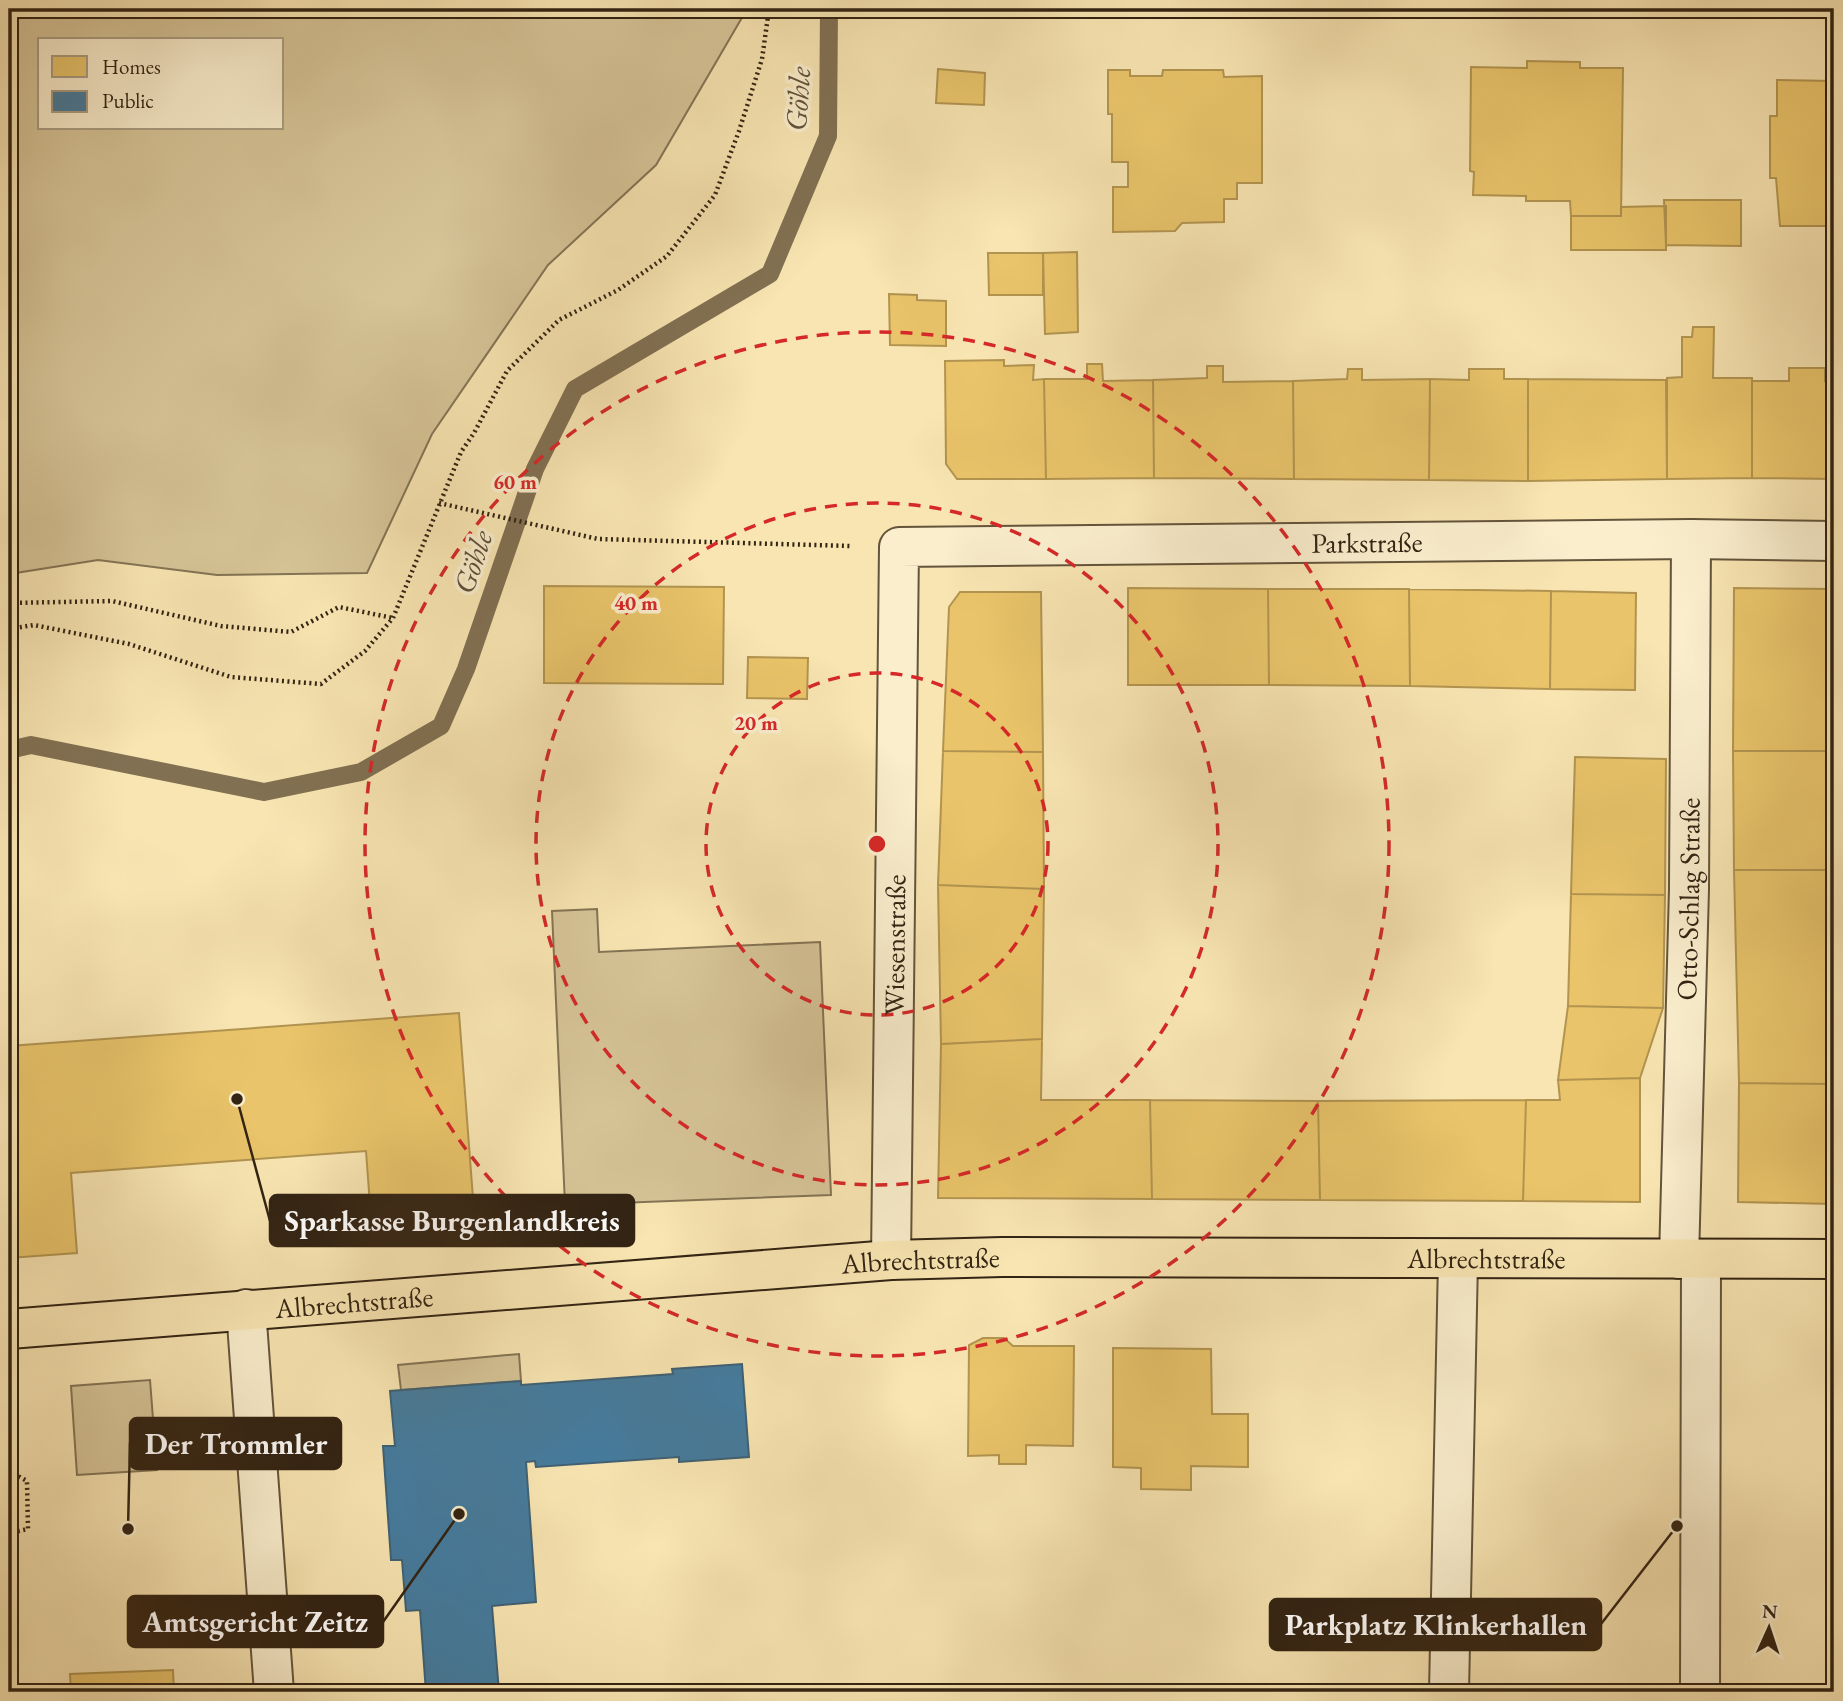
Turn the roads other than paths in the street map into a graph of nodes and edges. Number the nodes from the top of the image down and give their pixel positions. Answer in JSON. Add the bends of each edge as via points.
{"nodes":[{"id":1,"x":1691,"y":539,"type":"junction"},
{"id":2,"x":1834,"y":541,"type":"edge"},
{"id":3,"x":899,"y":547,"type":"joint"},
{"id":4,"x":1690,"y":1259,"type":"junction"},
{"id":5,"x":1834,"y":1259,"type":"edge"},
{"id":6,"x":891,"y":1260,"type":"junction"},
{"id":7,"x":1458,"y":1260,"type":"junction"},
{"id":8,"x":246,"y":1310,"type":"junction"},
{"id":9,"x":9,"y":1329,"type":"edge"},
{"id":10,"x":274,"y":1692,"type":"edge"},
{"id":11,"x":1449,"y":1692,"type":"edge"},
{"id":12,"x":1700,"y":1692,"type":"edge"}],
"edges":[{"from":1,"to":2,"type":"street","name":"Parkstraße"},
{"from":1,"to":3,"type":"street","name":"Parkstraße"},
{"from":1,"to":4,"type":"street","name":"Otto-Schlag Straße"},
{"from":3,"to":6,"type":"street","name":"Wiesenstraße"},
{"from":4,"to":5,"type":"main road","name":"Albrechtstraße"},
{"from":4,"to":7,"type":"main road","name":"Albrechtstraße"},
{"from":4,"to":12,"type":"street","name":"Otto-Schlag Straße"},
{"from":6,"to":7,"type":"main road","name":"Albrechtstraße"},
{"from":6,"to":8,"type":"main road","name":"Albrechtstraße"},
{"from":7,"to":11,"type":"street"},
{"from":8,"to":9,"type":"main road","name":"Albrechtstraße"},
{"from":8,"to":10,"type":"street"}]}
